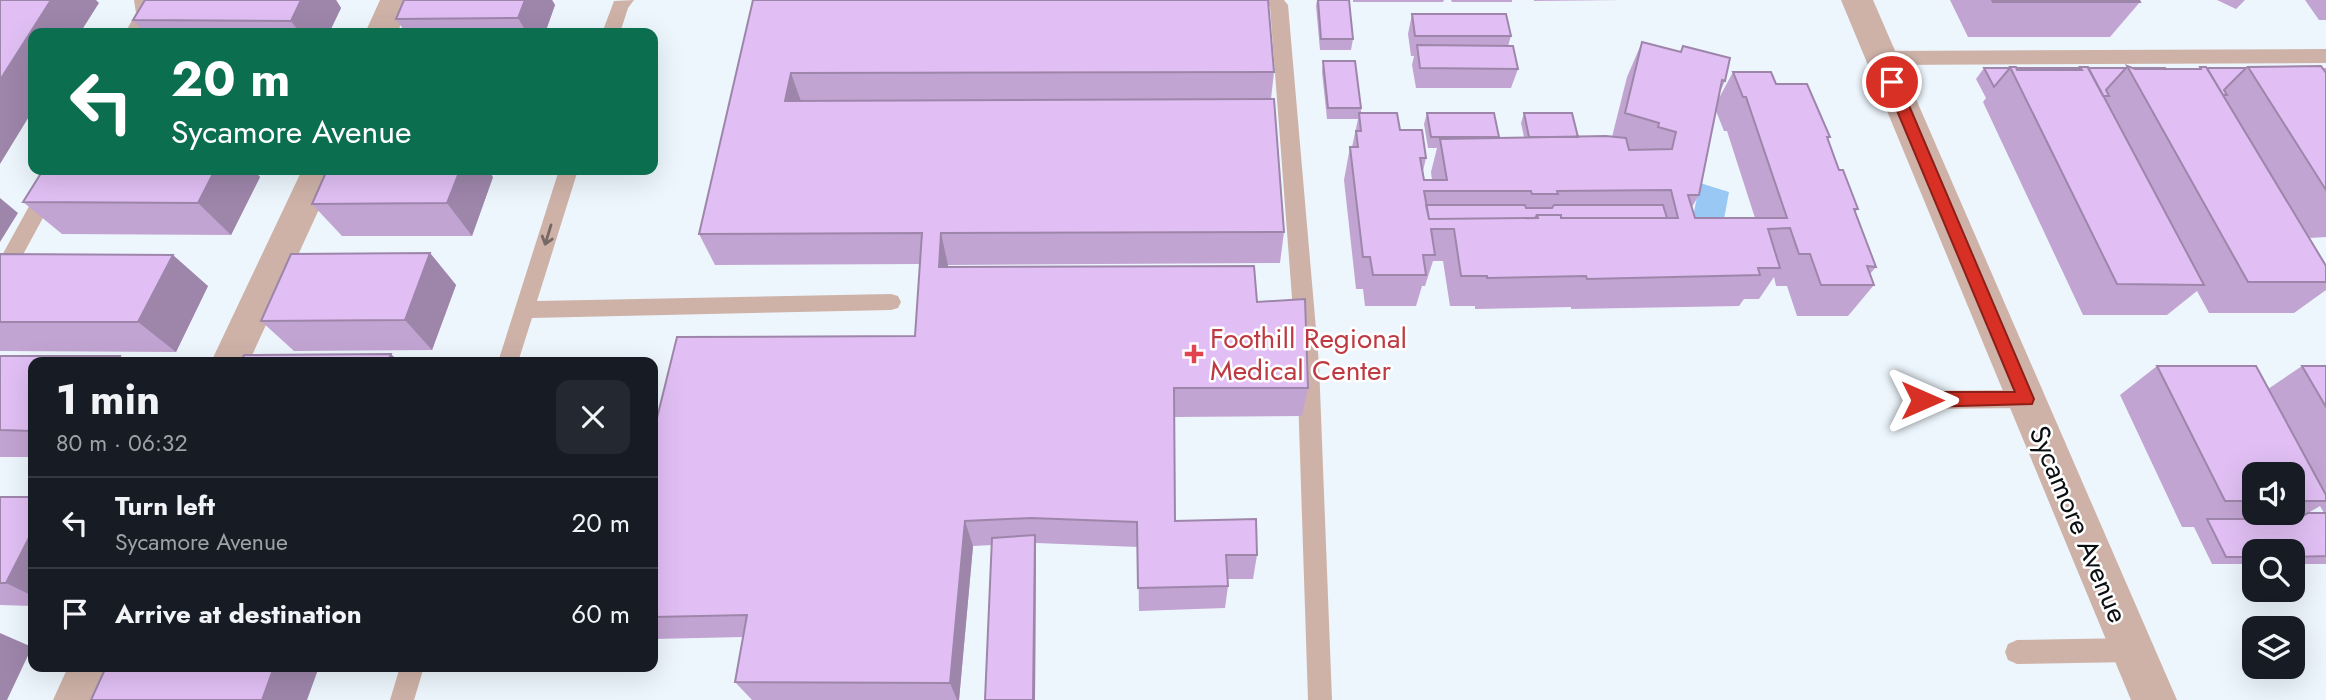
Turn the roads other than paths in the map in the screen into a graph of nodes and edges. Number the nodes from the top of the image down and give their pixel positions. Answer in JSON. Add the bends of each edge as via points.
{"nodes":[{"id":1,"x":143,"y":0,"type":"edge"},
{"id":2,"x":396,"y":0,"type":"edge"},
{"id":3,"x":625,"y":0,"type":"edge"},
{"id":4,"x":1274,"y":0,"type":"edge"},
{"id":5,"x":1857,"y":0,"type":"edge"},
{"id":6,"x":137,"y":28,"type":"edge"},
{"id":7,"x":383,"y":28,"type":"edge"},
{"id":8,"x":613,"y":28,"type":"edge"},
{"id":9,"x":2326,"y":56,"type":"edge"},
{"id":10,"x":1881,"y":58,"type":"junction"},
{"id":11,"x":56,"y":175,"type":"edge"},
{"id":12,"x":317,"y":175,"type":"edge"},
{"id":13,"x":567,"y":175,"type":"edge"},
{"id":14,"x":0,"y":278,"type":"edge"},
{"id":15,"x":891,"y":302,"type":"dead end"},
{"id":16,"x":524,"y":310,"type":"junction"},
{"id":17,"x":232,"y":357,"type":"edge"},
{"id":18,"x":510,"y":357,"type":"edge"},
{"id":19,"x":2026,"y":399,"type":"junction"},
{"id":20,"x":1922,"y":400,"type":"dead end"},
{"id":21,"x":2132,"y":650,"type":"junction"},
{"id":22,"x":2017,"y":652,"type":"dead end"},
{"id":23,"x":89,"y":672,"type":"edge"},
{"id":24,"x":410,"y":672,"type":"edge"},
{"id":25,"x":76,"y":700,"type":"edge"},
{"id":26,"x":402,"y":700,"type":"edge"},
{"id":27,"x":1320,"y":700,"type":"edge"},
{"id":28,"x":2154,"y":700,"type":"edge"}],
"edges":[{"from":1,"to":6,"type":"lane","via":[[145,13]]},
{"from":2,"to":7,"type":"street"},
{"from":3,"to":8,"type":"lane"},
{"from":4,"to":27,"type":"lane","via":[[1279,5],[1308,364]]},
{"from":5,"to":10,"type":"street","name":"Sycamore Avenue"},
{"from":9,"to":10,"type":"lane"},
{"from":10,"to":19,"type":"street","name":"Sycamore Avenue"},
{"from":11,"to":14,"type":"lane"},
{"from":12,"to":17,"type":"street"},
{"from":13,"to":16,"type":"lane","one_way":true},
{"from":15,"to":16,"type":"lane"},
{"from":16,"to":18,"type":"lane"},
{"from":19,"to":20,"type":"lane"},
{"from":19,"to":21,"type":"street","name":"Sycamore Avenue"},
{"from":21,"to":22,"type":"lane"},
{"from":21,"to":28,"type":"street","name":"Sycamore Avenue"},
{"from":23,"to":25,"type":"street"},
{"from":24,"to":26,"type":"lane"}]}
